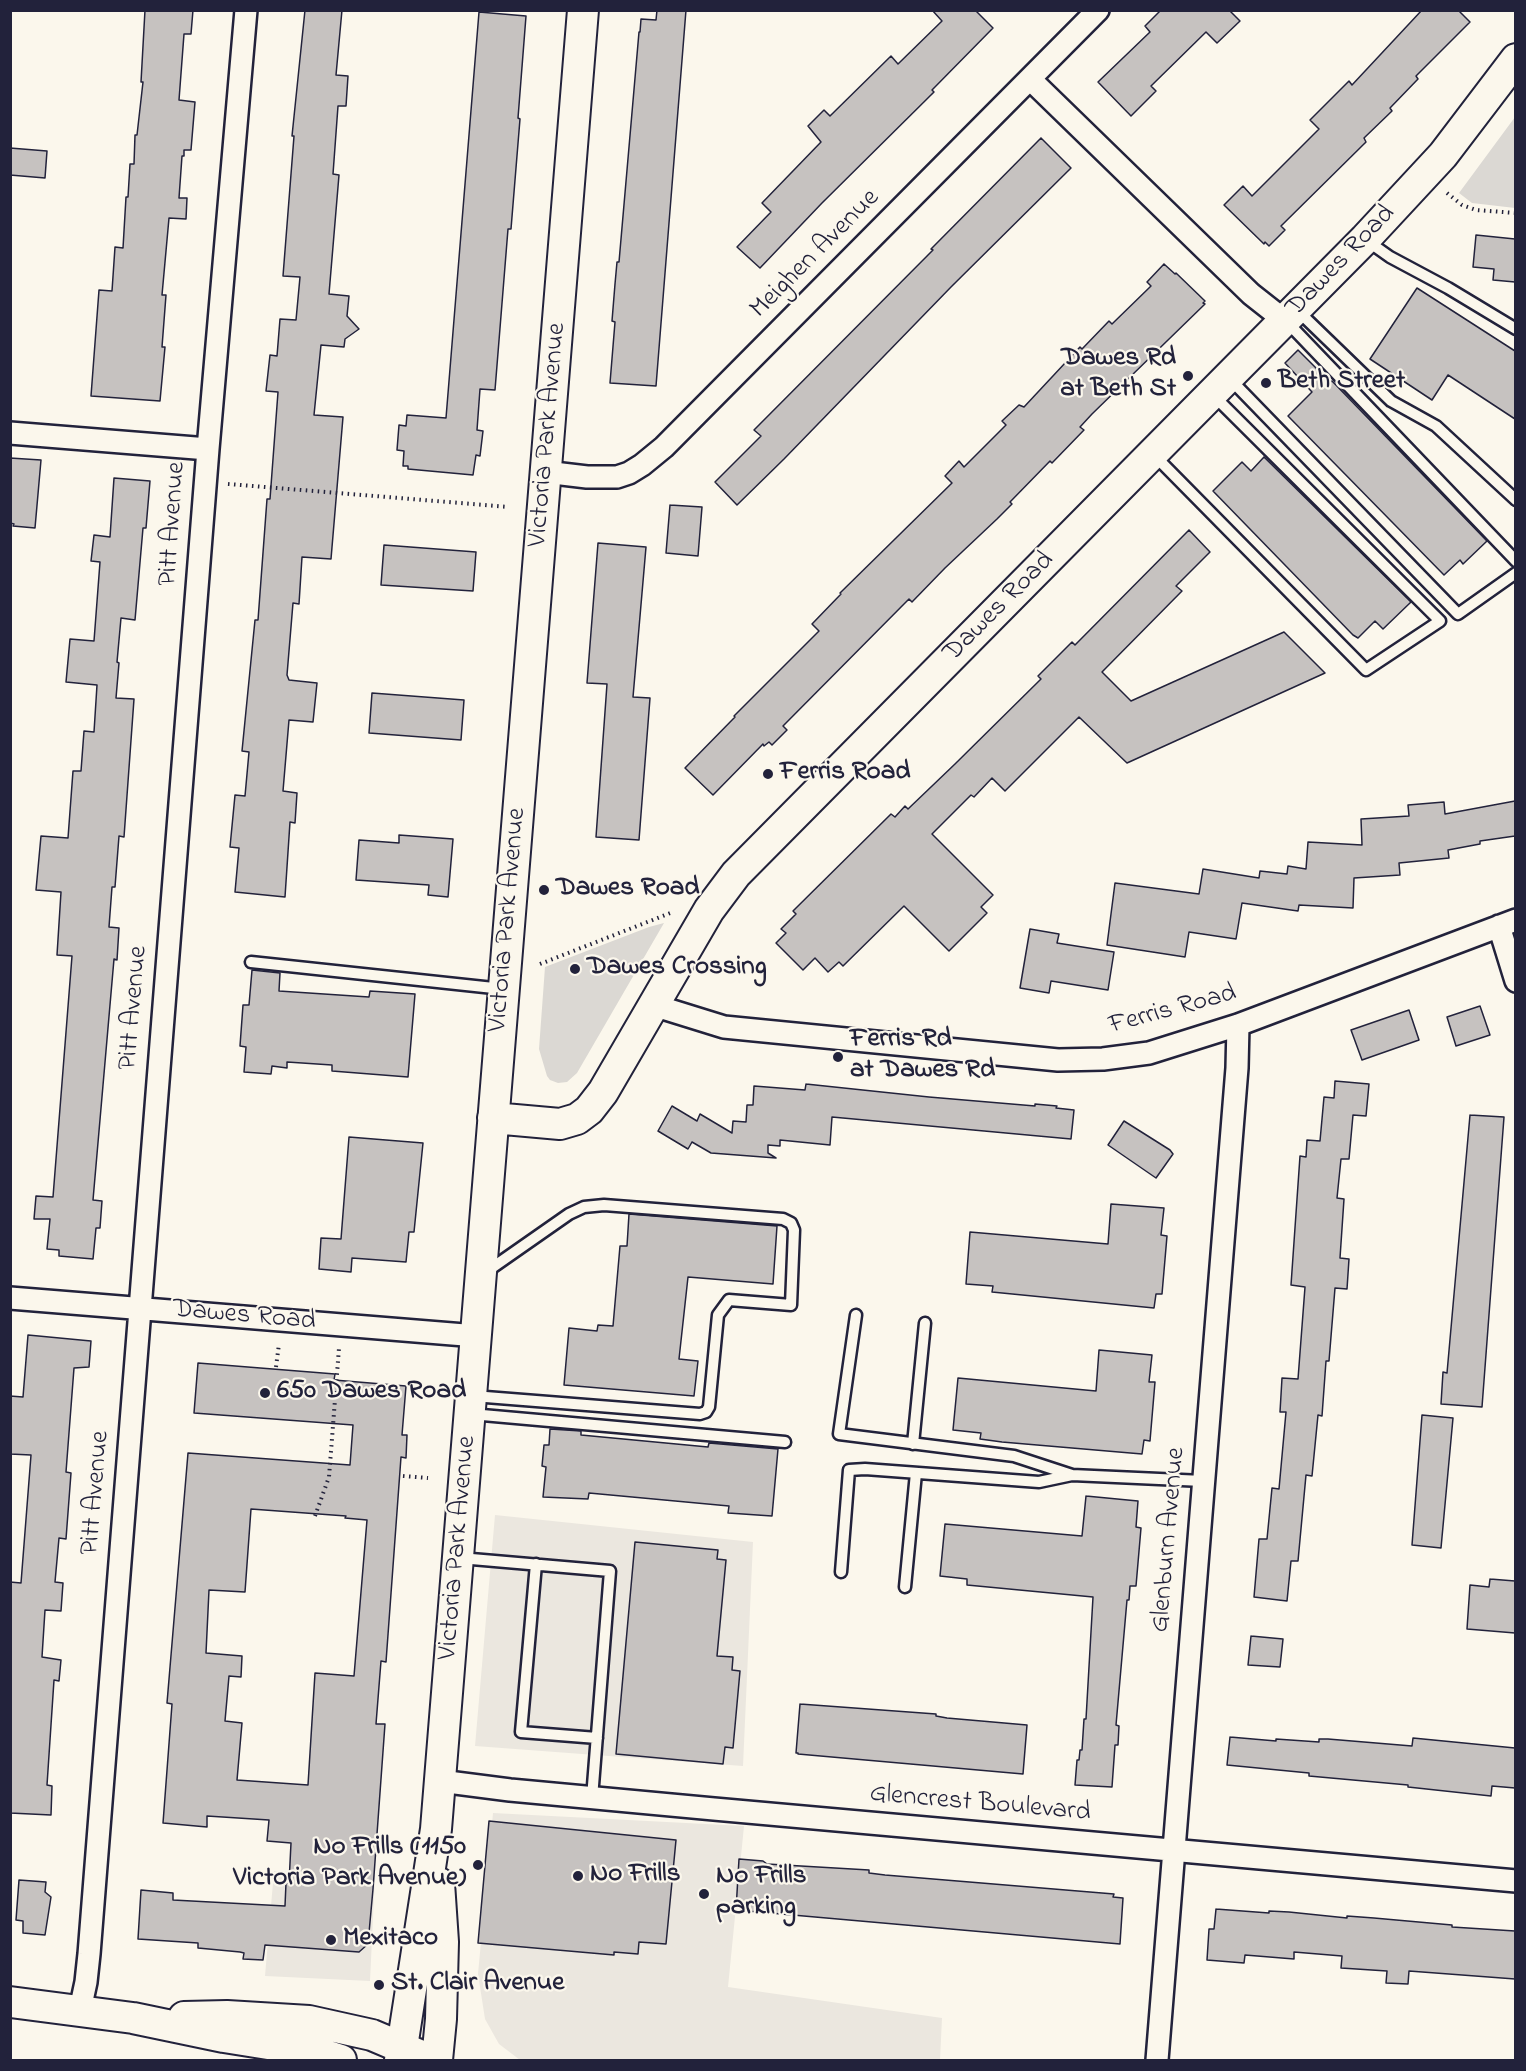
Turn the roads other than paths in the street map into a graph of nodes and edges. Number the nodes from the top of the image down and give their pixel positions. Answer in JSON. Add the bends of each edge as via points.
{"nodes":[{"id":1,"x":246,"y":10,"type":"edge"},
{"id":2,"x":583,"y":10,"type":"edge"},
{"id":3,"x":1098,"y":10,"type":"edge"},
{"id":4,"x":1515,"y":59,"type":"edge"},
{"id":5,"x":1030,"y":80,"type":"junction"},
{"id":6,"x":1365,"y":239,"type":"junction"},
{"id":7,"x":1290,"y":314,"type":"junction"},
{"id":8,"x":1515,"y":329,"type":"edge"},
{"id":9,"x":1220,"y":386,"type":"junction"},
{"id":10,"x":10,"y":433,"type":"edge"},
{"id":11,"x":208,"y":449,"type":"junction"},
{"id":12,"x":1153,"y":454,"type":"junction"},
{"id":13,"x":545,"y":472,"type":"junction"},
{"id":14,"x":1515,"y":500,"type":"edge"},
{"id":15,"x":1515,"y":561,"type":"edge"},
{"id":16,"x":1515,"y":573,"type":"edge"},
{"id":17,"x":1507,"y":923,"type":"edge"},
{"id":18,"x":251,"y":962,"type":"dead end"},
{"id":19,"x":1515,"y":981,"type":"edge"},
{"id":20,"x":503,"y":989,"type":"junction"},
{"id":21,"x":653,"y":1005,"type":"junction"},
{"id":22,"x":1238,"y":1025,"type":"junction"},
{"id":23,"x":493,"y":1118,"type":"junction"},
{"id":24,"x":481,"y":1275,"type":"junction"},
{"id":25,"x":10,"y":1298,"type":"edge"},
{"id":26,"x":139,"y":1308,"type":"junction"},
{"id":27,"x":856,"y":1315,"type":"dead end"},
{"id":28,"x":925,"y":1323,"type":"dead end"},
{"id":29,"x":477,"y":1336,"type":"junction"},
{"id":30,"x":471,"y":1405,"type":"junction"},
{"id":31,"x":785,"y":1442,"type":"dead end"},
{"id":32,"x":913,"y":1444,"type":"junction"},
{"id":33,"x":916,"y":1473,"type":"junction"},
{"id":34,"x":1072,"y":1475,"type":"junction"},
{"id":35,"x":1203,"y":1481,"type":"junction"},
{"id":36,"x":458,"y":1558,"type":"junction"},
{"id":37,"x":536,"y":1564,"type":"junction"},
{"id":38,"x":841,"y":1572,"type":"dead end"},
{"id":39,"x":904,"y":1587,"type":"dead end"},
{"id":40,"x":597,"y":1738,"type":"junction"},
{"id":41,"x":440,"y":1781,"type":"junction"},
{"id":42,"x":592,"y":1798,"type":"junction"},
{"id":43,"x":436,"y":1829,"type":"junction"},
{"id":44,"x":1173,"y":1850,"type":"junction"},
{"id":45,"x":1515,"y":1881,"type":"edge"},
{"id":46,"x":10,"y":2002,"type":"edge"},
{"id":47,"x":80,"y":2010,"type":"junction"},
{"id":48,"x":133,"y":2018,"type":"junction"},
{"id":49,"x":401,"y":2054,"type":"edge"},
{"id":50,"x":341,"y":2061,"type":"edge"},
{"id":51,"x":431,"y":2061,"type":"edge"},
{"id":52,"x":437,"y":2061,"type":"edge"},
{"id":53,"x":1157,"y":2061,"type":"edge"}],
"edges":[{"from":1,"to":11,"type":"street","name":"Pitt Avenue"},
{"from":2,"to":13,"type":"main road","name":"Victoria Park Avenue"},
{"from":3,"to":5,"type":"street","name":"Meighen Avenue"},
{"from":4,"to":6,"type":"main road","name":"Dawes Road","via":[[1443,155]]},
{"from":5,"to":7,"type":"street","via":[[1251,294]]},
{"from":5,"to":13,"type":"street","name":"Meighen Avenue","via":[[664,447],[629,473],[617,477]]},
{"from":6,"to":7,"type":"main road","name":"Dawes Road"},
{"from":6,"to":8,"type":"lane"},
{"from":7,"to":9,"type":"main road","name":"Dawes Road"},
{"from":7,"to":14,"type":"lane","via":[[1391,401],[1436,426]]},
{"from":7,"to":15,"type":"lane"},
{"from":9,"to":12,"type":"main road","name":"Dawes Road"},
{"from":9,"to":12,"type":"lane","via":[[1440,621],[1366,670]]},
{"from":9,"to":16,"type":"lane","via":[[1458,614]]},
{"from":10,"to":11,"type":"street"},
{"from":11,"to":26,"type":"street","name":"Pitt Avenue"},
{"from":12,"to":21,"type":"main road","name":"Dawes Road","via":[[736,874],[709,910]]},
{"from":13,"to":20,"type":"main road","name":"Victoria Park Avenue"},
{"from":17,"to":19,"type":"street"},
{"from":17,"to":22,"type":"street","name":"Ferris Road"},
{"from":18,"to":20,"type":"lane"},
{"from":20,"to":23,"type":"main road","name":"Victoria Park Avenue"},
{"from":21,"to":22,"type":"street","name":"Ferris Road","via":[[724,1027],[1058,1060],[1149,1053]]},
{"from":21,"to":23,"type":"main road","name":"Dawes Road","via":[[603,1092],[585,1114],[555,1124]]},
{"from":22,"to":35,"type":"street","name":"Glenburn Avenue","via":[[1238,1068]]},
{"from":23,"to":24,"type":"main road","name":"Victoria Park Avenue"},
{"from":24,"to":29,"type":"main road","name":"Victoria Park Avenue"},
{"from":24,"to":30,"type":"lane","via":[[584,1207],[604,1205],[783,1219],[794,1230],[791,1305],[729,1300],[718,1315],[706,1412]]},
{"from":25,"to":26,"type":"street","name":"Dawes Road"},
{"from":26,"to":29,"type":"street","name":"Dawes Road"},
{"from":26,"to":47,"type":"street","name":"Pitt Avenue","via":[[89,1954]]},
{"from":27,"to":32,"type":"lane","via":[[839,1434]]},
{"from":28,"to":32,"type":"lane"},
{"from":29,"to":30,"type":"main road","name":"Victoria Park Avenue"},
{"from":30,"to":31,"type":"lane"},
{"from":30,"to":36,"type":"main road","name":"Victoria Park Avenue"},
{"from":32,"to":34,"type":"lane","via":[[1014,1456]]},
{"from":33,"to":34,"type":"lane","via":[[1039,1482]]},
{"from":33,"to":38,"type":"lane","via":[[849,1470]]},
{"from":33,"to":39,"type":"lane"},
{"from":34,"to":35,"type":"lane"},
{"from":35,"to":44,"type":"street","name":"Glenburn Avenue"},
{"from":36,"to":37,"type":"lane"},
{"from":36,"to":41,"type":"main road","name":"Victoria Park Avenue"},
{"from":37,"to":40,"type":"lane","via":[[610,1571]]},
{"from":37,"to":40,"type":"lane","via":[[521,1732]]},
{"from":40,"to":42,"type":"lane"},
{"from":41,"to":42,"type":"street","name":"Glencrest Boulevard"},
{"from":41,"to":43,"type":"main road","name":"Victoria Park Avenue"},
{"from":42,"to":44,"type":"street","name":"Glencrest Boulevard"},
{"from":43,"to":49,"type":"main road","name":"Victoria Park Avenue"},
{"from":43,"to":52,"type":"main road","name":"Victoria Park Avenue","via":[[443,1942]]},
{"from":44,"to":45,"type":"street","name":"Glencrest Boulevard"},
{"from":44,"to":53,"type":"street","name":"Glenburn Avenue"},
{"from":46,"to":47,"type":"main road"},
{"from":47,"to":48,"type":"main road"},
{"from":48,"to":49,"type":"main road","via":[[227,2016],[309,2021],[372,2036]]},
{"from":48,"to":50,"type":"main road","via":[[312,2051]]},
{"from":49,"to":51,"type":"main road"}]}
